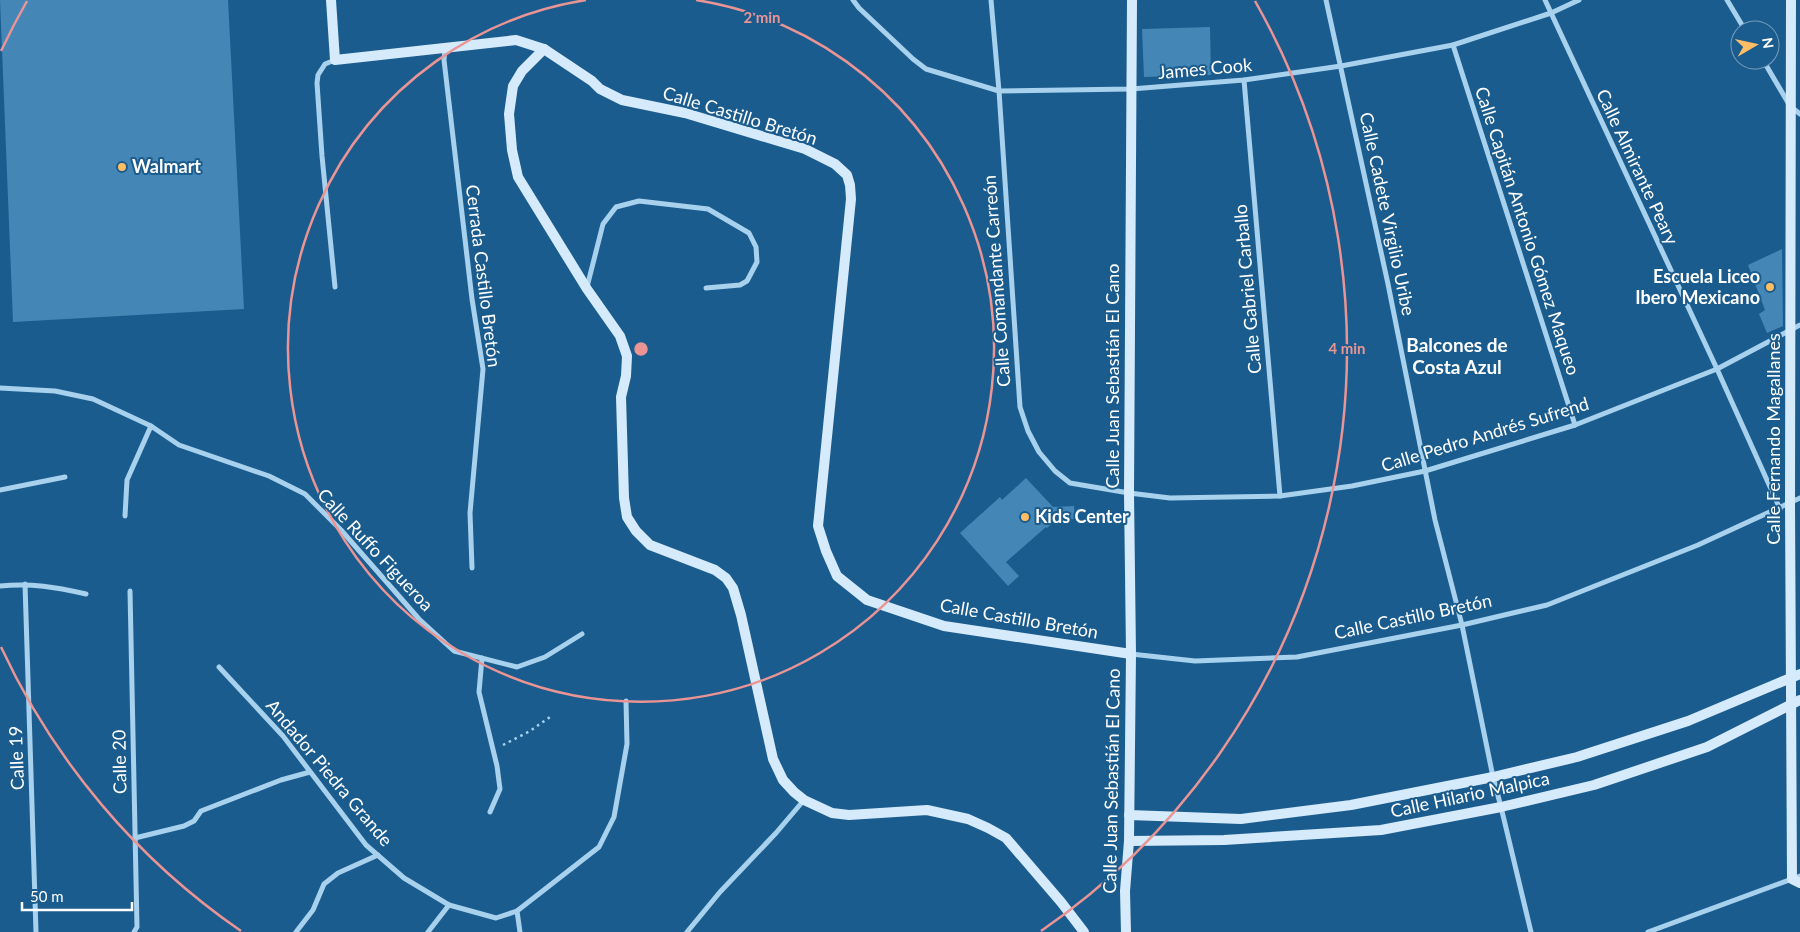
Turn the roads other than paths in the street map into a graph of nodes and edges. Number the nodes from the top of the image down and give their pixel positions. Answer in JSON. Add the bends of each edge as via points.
{"nodes":[{"id":1,"x":331,"y":0,"type":"edge"},
{"id":2,"x":853,"y":0,"type":"edge"},
{"id":3,"x":991,"y":0,"type":"edge"},
{"id":4,"x":1132,"y":0,"type":"edge"},
{"id":5,"x":1326,"y":0,"type":"edge"},
{"id":6,"x":1545,"y":0,"type":"edge"},
{"id":7,"x":1579,"y":0,"type":"edge"},
{"id":8,"x":1727,"y":0,"type":"edge"},
{"id":9,"x":1792,"y":0,"type":"edge"},
{"id":10,"x":1550,"y":13,"type":"junction"},
{"id":11,"x":1739,"y":20,"type":"edge"},
{"id":12,"x":1453,"y":45,"type":"junction"},
{"id":13,"x":445,"y":48,"type":"junction"},
{"id":14,"x":544,"y":49,"type":"junction"},
{"id":15,"x":335,"y":60,"type":"junction"},
{"id":16,"x":1341,"y":66,"type":"junction"},
{"id":17,"x":1769,"y":70,"type":"edge"},
{"id":18,"x":1244,"y":80,"type":"junction"},
{"id":19,"x":1131,"y":89,"type":"junction"},
{"id":20,"x":999,"y":91,"type":"junction"},
{"id":21,"x":1790,"y":106,"type":"junction"},
{"id":22,"x":1800,"y":114,"type":"edge"},
{"id":23,"x":335,"y":287,"type":"dead end"},
{"id":24,"x":706,"y":288,"type":"dead end"},
{"id":25,"x":586,"y":289,"type":"junction"},
{"id":26,"x":1795,"y":328,"type":"edge"},
{"id":27,"x":1717,"y":369,"type":"junction"},
{"id":28,"x":0,"y":388,"type":"edge"},
{"id":29,"x":1575,"y":424,"type":"junction"},
{"id":30,"x":151,"y":426,"type":"junction"},
{"id":31,"x":1425,"y":471,"type":"junction"},
{"id":32,"x":65,"y":477,"type":"dead end"},
{"id":33,"x":0,"y":490,"type":"edge"},
{"id":34,"x":1129,"y":493,"type":"junction"},
{"id":35,"x":1280,"y":496,"type":"junction"},
{"id":36,"x":1800,"y":498,"type":"edge"},
{"id":37,"x":1790,"y":503,"type":"junction"},
{"id":38,"x":1780,"y":509,"type":"junction"},
{"id":39,"x":125,"y":516,"type":"dead end"},
{"id":40,"x":472,"y":568,"type":"dead end"},
{"id":41,"x":25,"y":584,"type":"junction"},
{"id":42,"x":0,"y":586,"type":"edge"},
{"id":43,"x":130,"y":591,"type":"dead end"},
{"id":44,"x":86,"y":594,"type":"dead end"},
{"id":45,"x":1462,"y":625,"type":"junction"},
{"id":46,"x":582,"y":634,"type":"dead end"},
{"id":47,"x":1131,"y":654,"type":"junction"},
{"id":48,"x":482,"y":658,"type":"junction"},
{"id":49,"x":219,"y":667,"type":"dead end"},
{"id":50,"x":1796,"y":676,"type":"edge"},
{"id":51,"x":626,"y":701,"type":"dead end"},
{"id":52,"x":1796,"y":702,"type":"edge"},
{"id":53,"x":310,"y":772,"type":"junction"},
{"id":54,"x":1493,"y":777,"type":"junction"},
{"id":55,"x":804,"y":800,"type":"junction"},
{"id":56,"x":1501,"y":807,"type":"junction"},
{"id":57,"x":490,"y":812,"type":"dead end"},
{"id":58,"x":1129,"y":815,"type":"junction"},
{"id":59,"x":135,"y":838,"type":"junction"},
{"id":60,"x":1129,"y":841,"type":"junction"},
{"id":61,"x":378,"y":855,"type":"junction"},
{"id":62,"x":1797,"y":879,"type":"edge"},
{"id":63,"x":449,"y":906,"type":"junction"},
{"id":64,"x":517,"y":911,"type":"junction"},
{"id":65,"x":36,"y":932,"type":"edge"},
{"id":66,"x":134,"y":932,"type":"edge"},
{"id":67,"x":296,"y":932,"type":"edge"},
{"id":68,"x":428,"y":932,"type":"edge"},
{"id":69,"x":520,"y":932,"type":"edge"},
{"id":70,"x":687,"y":932,"type":"edge"},
{"id":71,"x":1084,"y":932,"type":"edge"},
{"id":72,"x":1126,"y":932,"type":"edge"},
{"id":73,"x":1530,"y":932,"type":"edge"},
{"id":74,"x":1648,"y":932,"type":"edge"}],
"edges":[{"from":1,"to":15,"type":"street"},
{"from":2,"to":20,"type":"street","name":"James Cook","via":[[926,68]]},
{"from":3,"to":20,"type":"street","name":"Calle Comandante Carreón"},
{"from":4,"to":19,"type":"street","name":"Calle Juan Sebastián El Cano"},
{"from":5,"to":16,"type":"street","name":"Calle Cadete Virgilio Uribe"},
{"from":6,"to":10,"type":"street","name":"Calle Almirante Peary"},
{"from":7,"to":10,"type":"street","name":"James Cook"},
{"from":8,"to":11,"type":"street"},
{"from":9,"to":21,"type":"street","name":"Calle Fernando Magallanes"},
{"from":10,"to":12,"type":"street","name":"James Cook"},
{"from":10,"to":27,"type":"street","name":"Calle Almirante Peary"},
{"from":12,"to":16,"type":"street","name":"James Cook"},
{"from":12,"to":29,"type":"street","name":"Calle Capitán Antonio Gómez Maqueo"},
{"from":13,"to":14,"type":"street","name":"Calle Castillo Bretón","via":[[516,40]]},
{"from":13,"to":15,"type":"street","name":"Calle Castillo Bretón"},
{"from":13,"to":40,"type":"street","name":"Cerrada Castillo Bretón","via":[[455,166],[482,369],[470,513]]},
{"from":14,"to":25,"type":"street","via":[[522,71],[513,86],[509,114],[512,150],[518,177]]},
{"from":14,"to":47,"type":"street","name":"Calle Castillo Bretón","via":[[600,89],[622,100],[685,113],[805,149],[835,164],[847,175],[852,199],[818,526],[837,576],[867,600],[944,626]]},
{"from":15,"to":23,"type":"street","via":[[325,64],[317,83]]},
{"from":16,"to":18,"type":"street","name":"James Cook"},
{"from":16,"to":31,"type":"street","name":"Calle Cadete Virgilio Uribe"},
{"from":17,"to":21,"type":"street"},
{"from":18,"to":19,"type":"street","name":"James Cook"},
{"from":18,"to":35,"type":"street","name":"Calle Gabriel Carballo"},
{"from":19,"to":20,"type":"street","name":"James Cook"},
{"from":19,"to":34,"type":"street","name":"Calle Juan Sebastián El Cano"},
{"from":20,"to":34,"type":"street","name":"Calle Comandante Carreón","via":[[1020,406],[1028,431],[1039,452],[1070,483]]},
{"from":21,"to":22,"type":"street"},
{"from":21,"to":26,"type":"street","name":"Calle Fernando Magallanes"},
{"from":24,"to":25,"type":"street","via":[[740,285],[747,281],[758,262],[756,247],[749,233],[708,209],[639,201],[616,207],[604,224]]},
{"from":25,"to":55,"type":"street","via":[[620,336],[627,356],[621,397],[627,517],[650,545],[715,570],[733,588],[773,759],[783,780]]},
{"from":26,"to":27,"type":"street","name":"Calle Pedro Andrés Sufrend"},
{"from":26,"to":37,"type":"street","name":"Calle Fernando Magallanes"},
{"from":27,"to":29,"type":"street","name":"Calle Pedro Andrés Sufrend"},
{"from":27,"to":38,"type":"street","name":"Calle Almirante Peary"},
{"from":28,"to":30,"type":"street","name":"Calle Ruffo Figueroa","via":[[54,391],[93,399]]},
{"from":29,"to":31,"type":"street","name":"Calle Pedro Andrés Sufrend"},
{"from":30,"to":39,"type":"street","via":[[127,480]]},
{"from":30,"to":48,"type":"street","name":"Calle Ruffo Figueroa","via":[[179,445],[269,476],[305,494],[341,530],[419,620],[454,651]]},
{"from":31,"to":35,"type":"street","name":"Calle Pedro Andrés Sufrend"},
{"from":31,"to":45,"type":"street","name":"Calle Cadete Virgilio Uribe"},
{"from":32,"to":33,"type":"street"},
{"from":34,"to":35,"type":"street","name":"Calle Pedro Andrés Sufrend","via":[[1170,498]]},
{"from":34,"to":47,"type":"street","name":"Calle Juan Sebastián El Cano"},
{"from":36,"to":37,"type":"street","name":"Calle Castillo Bretón"},
{"from":37,"to":38,"type":"street","name":"Calle Castillo Bretón"},
{"from":37,"to":50,"type":"street","name":"Calle Fernando Magallanes"},
{"from":38,"to":45,"type":"street","name":"Calle Castillo Bretón","via":[[1547,605]]},
{"from":41,"to":42,"type":"street"},
{"from":41,"to":44,"type":"street"},
{"from":41,"to":65,"type":"street","name":"Calle 19"},
{"from":43,"to":59,"type":"street","name":"Calle 20"},
{"from":45,"to":47,"type":"street","name":"Calle Castillo Bretón","via":[[1297,657],[1195,661]]},
{"from":45,"to":54,"type":"street","name":"Calle Cadete Virgilio Uribe"},
{"from":46,"to":48,"type":"street","name":"Calle Ruffo Figueroa","via":[[545,657],[517,667]]},
{"from":47,"to":58,"type":"street","name":"Calle Juan Sebastián El Cano"},
{"from":48,"to":57,"type":"street","via":[[479,692],[500,789]]},
{"from":49,"to":53,"type":"street","name":"Andador Piedra Grande","via":[[283,736]]},
{"from":50,"to":52,"type":"street","name":"Calle Fernando Magallanes"},
{"from":50,"to":54,"type":"street","name":"Calle Hilario Malpica","via":[[1688,721],[1577,757]]},
{"from":51,"to":64,"type":"street","via":[[627,744],[618,797],[614,817],[599,847]]},
{"from":52,"to":56,"type":"street","name":"Calle Hilario Malpica","via":[[1706,746],[1594,785]]},
{"from":52,"to":62,"type":"street","name":"Calle Fernando Magallanes"},
{"from":53,"to":59,"type":"street","via":[[201,811],[194,821],[184,826]]},
{"from":53,"to":61,"type":"street","name":"Andador Piedra Grande","via":[[366,845]]},
{"from":54,"to":56,"type":"street","name":"Calle Cadete Virgilio Uribe"},
{"from":54,"to":58,"type":"street","name":"Calle Hilario Malpica","via":[[1351,805],[1241,819]]},
{"from":55,"to":70,"type":"street"},
{"from":55,"to":71,"type":"street","via":[[832,813],[849,815],[928,810],[968,819],[988,828],[1006,838]]},
{"from":56,"to":60,"type":"street","name":"Calle Hilario Malpica","via":[[1381,830],[1224,840]]},
{"from":56,"to":73,"type":"street","name":"Calle Cadete Virgilio Uribe"},
{"from":58,"to":60,"type":"street","name":"Calle Juan Sebastián El Cano"},
{"from":59,"to":66,"type":"street","name":"Calle 20","via":[[137,928]]},
{"from":60,"to":72,"type":"street","name":"Calle Juan Sebastián El Cano"},
{"from":61,"to":63,"type":"street","name":"Andador Piedra Grande","via":[[404,878]]},
{"from":61,"to":67,"type":"street","via":[[338,873],[324,884],[313,910]]},
{"from":62,"to":74,"type":"street"},
{"from":63,"to":64,"type":"street","name":"Andador Piedra Grande","via":[[496,918]]},
{"from":63,"to":68,"type":"street"},
{"from":64,"to":69,"type":"street"}]}
